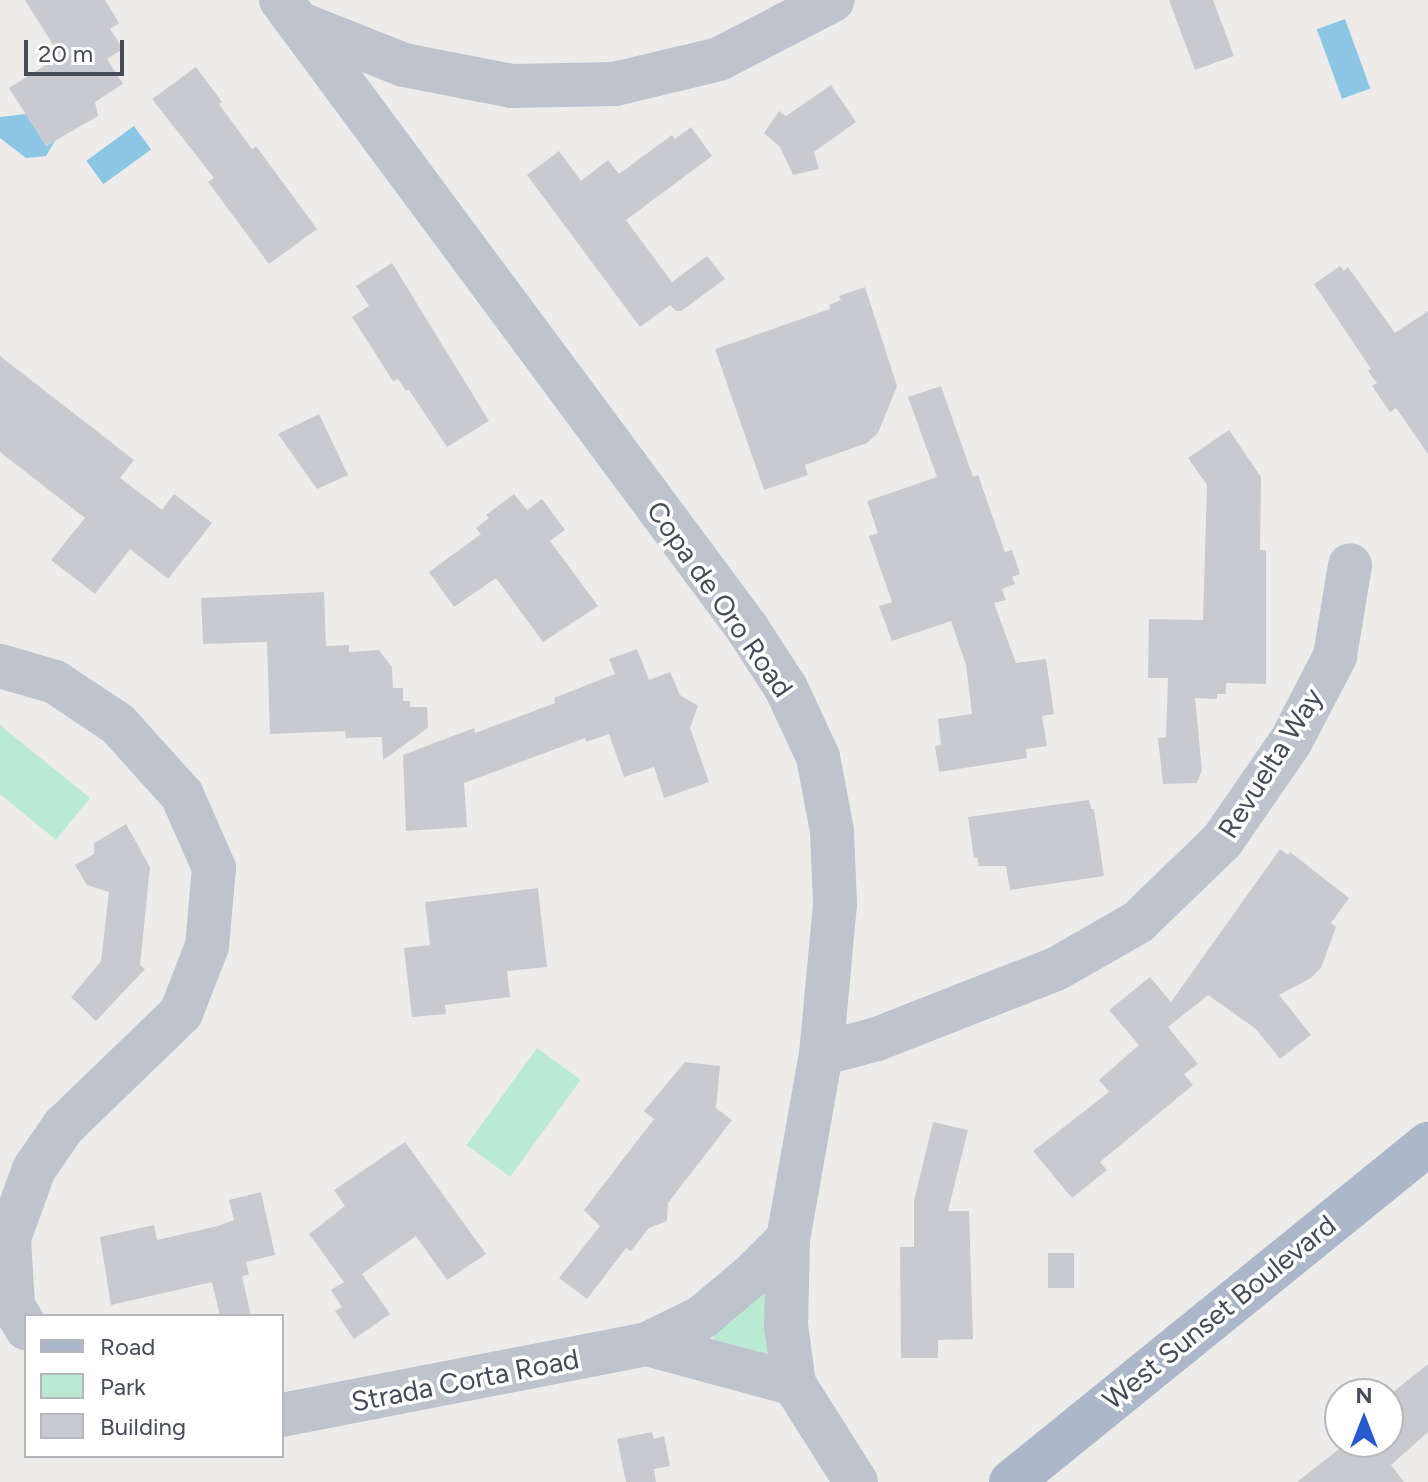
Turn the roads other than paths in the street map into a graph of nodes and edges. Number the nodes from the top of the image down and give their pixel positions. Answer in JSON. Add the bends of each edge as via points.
{"nodes":[{"id":1,"x":833,"y":0,"type":"edge"},
{"id":2,"x":290,"y":12,"type":"edge"},
{"id":3,"x":1350,"y":565,"type":"dead end"},
{"id":4,"x":0,"y":666,"type":"edge"},
{"id":5,"x":821,"y":1054,"type":"junction"},
{"id":6,"x":1428,"y":1144,"type":"edge"},
{"id":7,"x":788,"y":1239,"type":"junction"},
{"id":8,"x":24,"y":1325,"type":"edge"},
{"id":9,"x":647,"y":1344,"type":"junction"},
{"id":10,"x":794,"y":1384,"type":"junction"},
{"id":11,"x":284,"y":1415,"type":"edge"},
{"id":12,"x":856,"y":1482,"type":"edge"},
{"id":13,"x":1011,"y":1482,"type":"edge"}],
"edges":[{"from":1,"to":2,"type":"street","via":[[719,59],[615,84],[512,86],[404,65]]},
{"from":2,"to":5,"type":"street","name":"Copa de Oro Road","via":[[747,628],[786,688],[818,757],[832,831],[835,904]]},
{"from":3,"to":5,"type":"street","name":"Revuelta Way","via":[[1335,656],[1291,741],[1222,841],[1138,922],[1056,969],[877,1039]]},
{"from":4,"to":8,"type":"street","via":[[55,682],[118,724],[182,795],[214,868],[207,946],[181,1013],[63,1127],[34,1169],[9,1238],[13,1306]]},
{"from":5,"to":7,"type":"street","name":"Copa de Oro Road"},
{"from":6,"to":13,"type":"main road","name":"West Sunset Boulevard"},
{"from":7,"to":9,"type":"street","name":"Strada Corta Road","via":[[702,1317]]},
{"from":7,"to":10,"type":"street","name":"Copa de Oro Road","via":[[786,1325]]},
{"from":9,"to":10,"type":"street","name":"Strada Corta Road"},
{"from":9,"to":11,"type":"street","name":"Strada Corta Road"},
{"from":10,"to":12,"type":"street","name":"Copa de Oro Road"}]}
